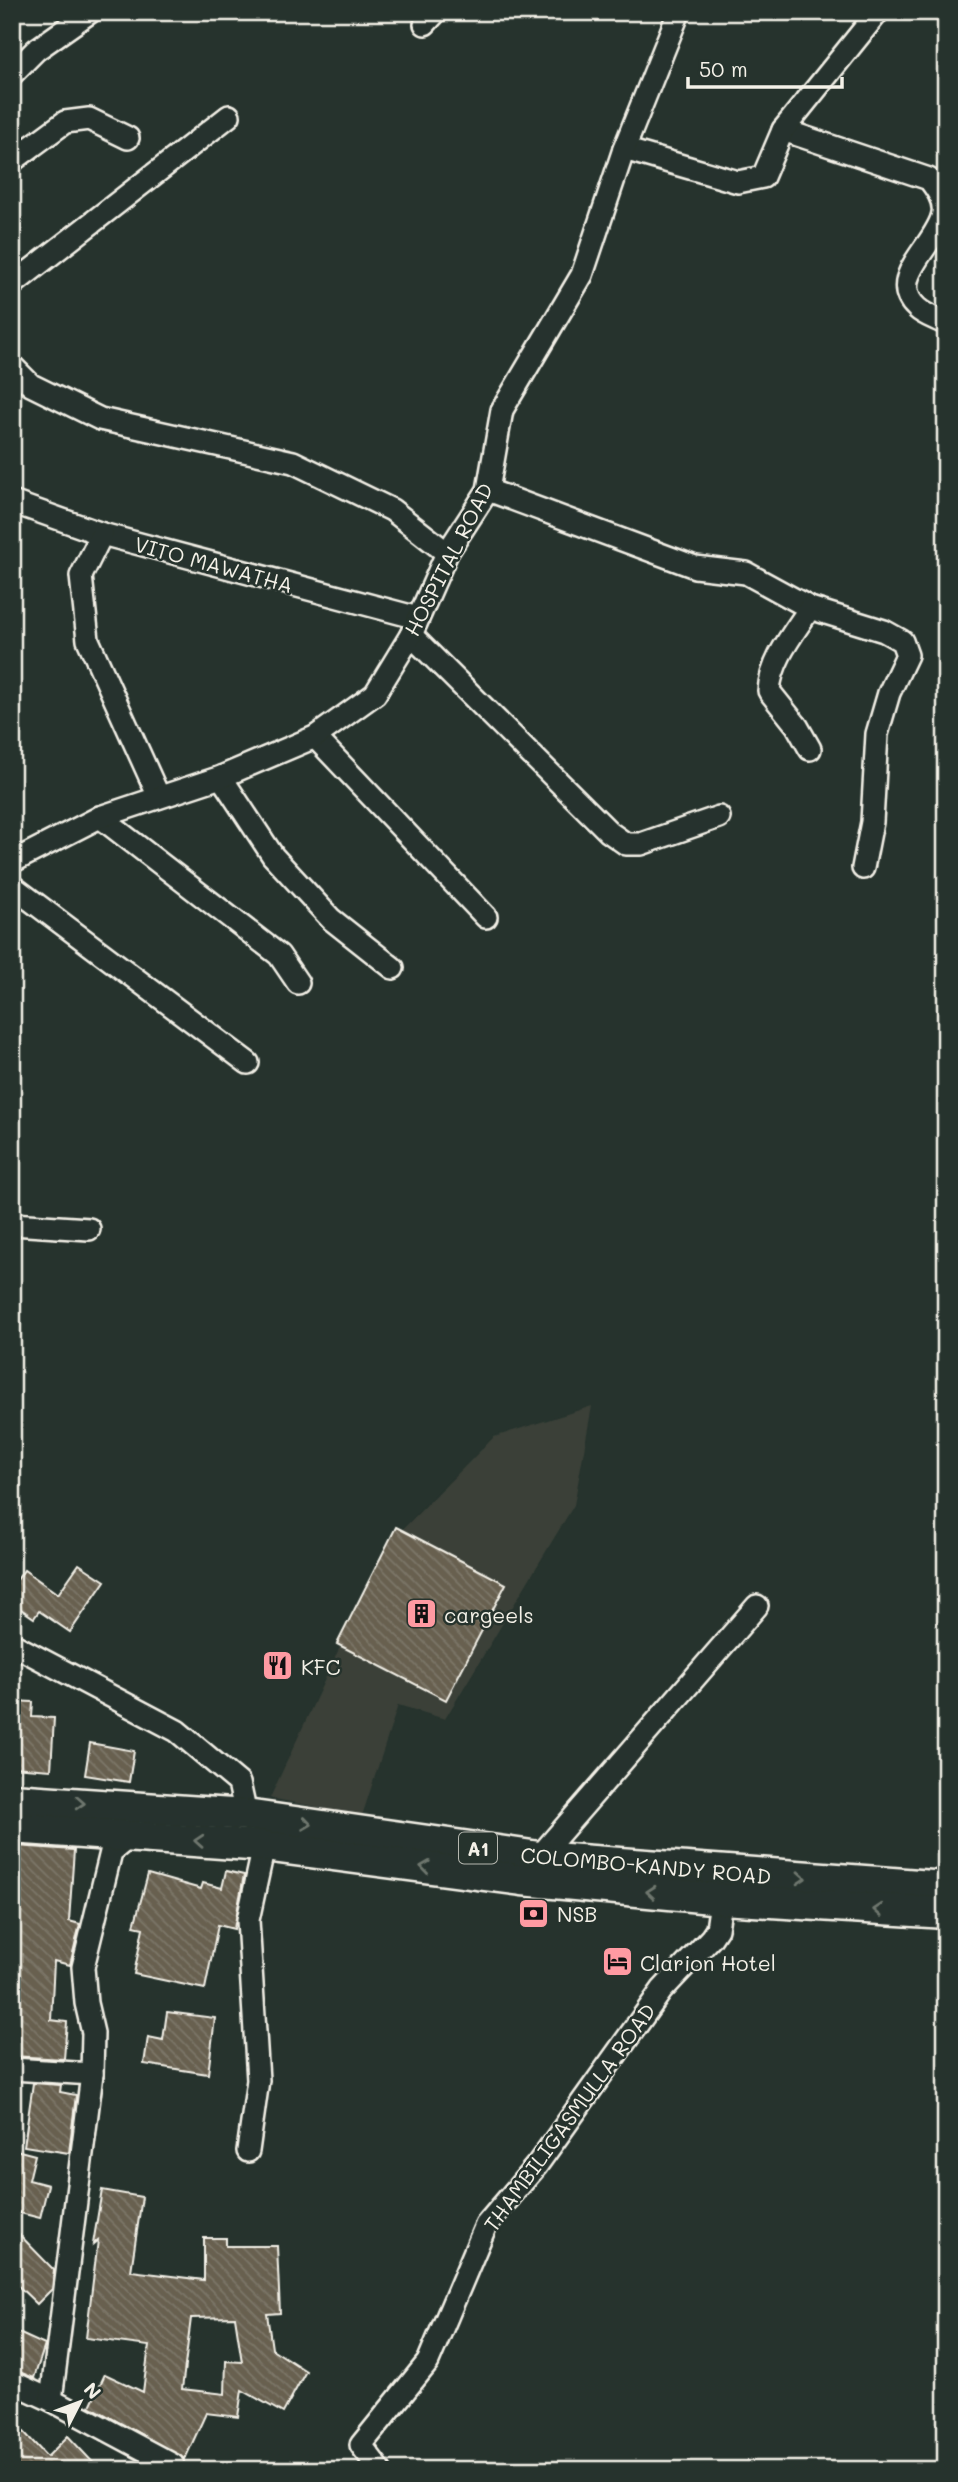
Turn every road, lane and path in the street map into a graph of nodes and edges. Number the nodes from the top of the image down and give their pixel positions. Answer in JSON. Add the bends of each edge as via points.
{"nodes":[{"id":1,"x":90,"y":12,"type":"edge"},
{"id":2,"x":679,"y":12,"type":"edge"},
{"id":3,"x":878,"y":12,"type":"edge"},
{"id":4,"x":12,"y":74,"type":"edge"},
{"id":5,"x":229,"y":116,"type":"dead end"},
{"id":6,"x":783,"y":130,"type":"junction"},
{"id":7,"x":128,"y":138,"type":"dead end"},
{"id":8,"x":624,"y":149,"type":"junction"},
{"id":9,"x":12,"y":161,"type":"edge"},
{"id":10,"x":12,"y":285,"type":"edge"},
{"id":11,"x":946,"y":324,"type":"edge"},
{"id":12,"x":12,"y":366,"type":"edge"},
{"id":13,"x":488,"y":490,"type":"junction"},
{"id":14,"x":12,"y":502,"type":"edge"},
{"id":15,"x":102,"y":534,"type":"junction"},
{"id":16,"x":447,"y":553,"type":"junction"},
{"id":17,"x":810,"y":608,"type":"junction"},
{"id":18,"x":414,"y":627,"type":"junction"},
{"id":19,"x":315,"y":737,"type":"junction"},
{"id":20,"x":810,"y":749,"type":"dead end"},
{"id":21,"x":221,"y":777,"type":"junction"},
{"id":22,"x":159,"y":797,"type":"junction"},
{"id":23,"x":100,"y":817,"type":"junction"},
{"id":24,"x":719,"y":817,"type":"dead end"},
{"id":25,"x":12,"y":862,"type":"edge"},
{"id":26,"x":863,"y":868,"type":"dead end"},
{"id":27,"x":12,"y":886,"type":"edge"},
{"id":28,"x":486,"y":916,"type":"dead end"},
{"id":29,"x":393,"y":968,"type":"dead end"},
{"id":30,"x":298,"y":983,"type":"dead end"},
{"id":31,"x":248,"y":1063,"type":"dead end"},
{"id":32,"x":12,"y":1224,"type":"edge"},
{"id":33,"x":89,"y":1229,"type":"dead end"},
{"id":34,"x":757,"y":1606,"type":"dead end"},
{"id":35,"x":12,"y":1644,"type":"edge"},
{"id":36,"x":12,"y":1799,"type":"edge"},
{"id":37,"x":246,"y":1815,"type":"junction"},
{"id":38,"x":136,"y":1821,"type":"junction"},
{"id":39,"x":12,"y":1828,"type":"edge"},
{"id":40,"x":264,"y":1846,"type":"junction"},
{"id":41,"x":539,"y":1857,"type":"junction"},
{"id":42,"x":723,"y":1886,"type":"junction"},
{"id":43,"x":946,"y":1887,"type":"edge"},
{"id":44,"x":946,"y":1913,"type":"edge"},
{"id":45,"x":12,"y":2069,"type":"edge"},
{"id":46,"x":92,"y":2074,"type":"junction"},
{"id":47,"x":248,"y":2151,"type":"dead end"},
{"id":48,"x":12,"y":2382,"type":"edge"},
{"id":49,"x":51,"y":2400,"type":"junction"},
{"id":50,"x":173,"y":2466,"type":"dead end"},
{"id":51,"x":380,"y":2470,"type":"edge"}],
"edges":[{"from":1,"to":4,"type":"street","via":[[36,50]]},
{"from":2,"to":8,"type":"street","name":"HOSPITAL ROAD"},
{"from":3,"to":6,"type":"street"},
{"from":5,"to":10,"type":"street"},
{"from":6,"to":8,"type":"street","via":[[763,177],[738,182]]},
{"from":6,"to":11,"type":"street","via":[[929,179],[940,194],[943,213],[906,281],[906,294],[917,309]]},
{"from":7,"to":9,"type":"street","via":[[89,120],[65,122]]},
{"from":8,"to":13,"type":"street","name":"HOSPITAL ROAD","via":[[582,275],[502,410]]},
{"from":12,"to":16,"type":"street","via":[[31,384],[100,419],[292,462],[392,510]]},
{"from":13,"to":16,"type":"street","name":"HOSPITAL ROAD"},
{"from":13,"to":17,"type":"street","via":[[695,567],[747,573]]},
{"from":14,"to":15,"type":"street","name":"VITO MAWATHA"},
{"from":15,"to":18,"type":"street","name":"VITO MAWATHA"},
{"from":15,"to":22,"type":"street","via":[[80,576],[88,640]]},
{"from":16,"to":18,"type":"street","name":"HOSPITAL ROAD"},
{"from":17,"to":20,"type":"street","via":[[781,652],[769,691]]},
{"from":17,"to":26,"type":"street","via":[[884,631],[902,641],[907,655],[877,734],[872,822]]},
{"from":18,"to":19,"type":"street","name":"HOSPITAL ROAD","via":[[375,694]]},
{"from":18,"to":24,"type":"street","via":[[609,832],[626,844],[641,844]]},
{"from":19,"to":21,"type":"street","name":"HOSPITAL ROAD"},
{"from":19,"to":28,"type":"street"},
{"from":21,"to":22,"type":"street","name":"HOSPITAL ROAD"},
{"from":21,"to":29,"type":"street","via":[[273,856],[331,919]]},
{"from":22,"to":23,"type":"street","name":"HOSPITAL ROAD"},
{"from":23,"to":25,"type":"street","name":"HOSPITAL ROAD"},
{"from":23,"to":30,"type":"street","via":[[279,955]]},
{"from":27,"to":31,"type":"street"},
{"from":32,"to":33,"type":"street"},
{"from":34,"to":41,"type":"street"},
{"from":35,"to":37,"type":"street","via":[[177,1731],[239,1783]]},
{"from":36,"to":38,"type":"highway","name":"COLOMBO-KANDY ROAD","number":"A1","one_way":true},
{"from":37,"to":38,"type":"highway","name":"COLOMBO-KANDY ROAD","number":"A1"},
{"from":37,"to":41,"type":"highway","name":"COLOMBO-KANDY ROAD","number":"A1","one_way":true},
{"from":38,"to":39,"type":"highway","name":"COLOMBO-KANDY ROAD","number":"A1"},
{"from":40,"to":38,"type":"highway","name":"COLOMBO-KANDY ROAD","number":"A1","one_way":true},
{"from":38,"to":46,"type":"street","via":[[111,1852],[83,1967],[93,2033]]},
{"from":42,"to":40,"type":"highway","name":"COLOMBO-KANDY ROAD","number":"A1","one_way":true,"via":[[522,1880]]},
{"from":40,"to":47,"type":"street","via":[[248,1920],[258,2080]]},
{"from":41,"to":42,"type":"highway","name":"COLOMBO-KANDY ROAD","number":"A1"},
{"from":42,"to":43,"type":"highway","name":"COLOMBO-KANDY ROAD","number":"A1","one_way":true},
{"from":44,"to":42,"type":"highway","name":"COLOMBO-KANDY ROAD","number":"A1","one_way":true},
{"from":42,"to":51,"type":"street","name":"THAMBILIGASMULLA ROAD","via":[[717,1929],[711,1938],[662,1990],[537,2165],[486,2225],[428,2362],[361,2445]]},
{"from":45,"to":46,"type":"street"},
{"from":46,"to":49,"type":"street"},
{"from":48,"to":49,"type":"street"},
{"from":49,"to":50,"type":"street"}]}
